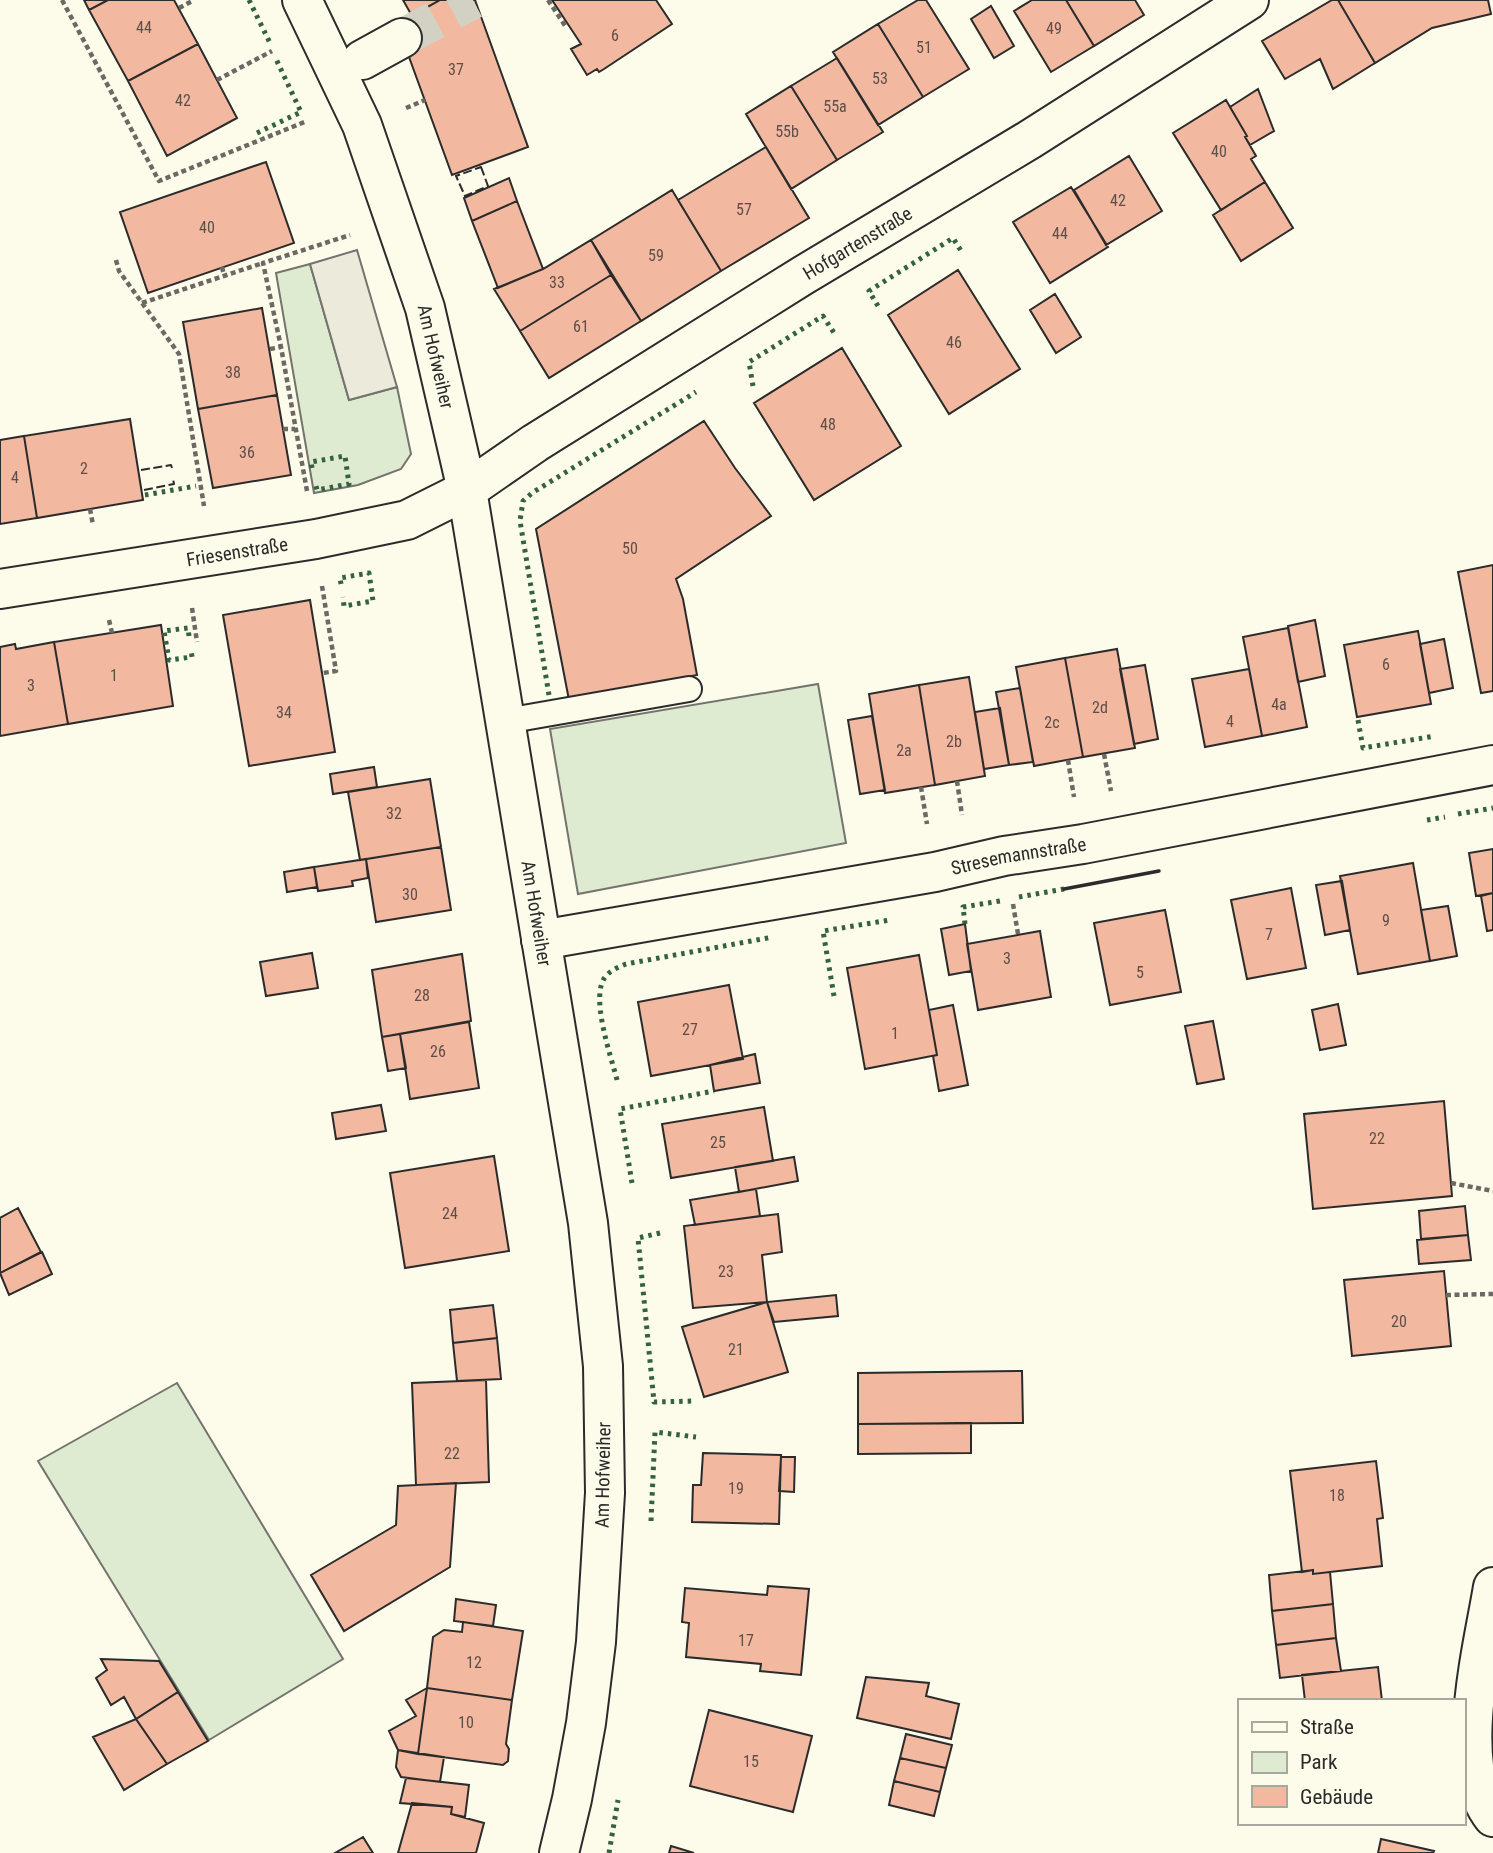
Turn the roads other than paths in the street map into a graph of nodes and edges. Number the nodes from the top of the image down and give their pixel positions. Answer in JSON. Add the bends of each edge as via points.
{"nodes":[{"id":1,"x":302,"y":0,"type":"edge"},
{"id":2,"x":1249,"y":0,"type":"edge"},
{"id":3,"x":402,"y":38,"type":"tunnel mouth"},
{"id":4,"x":362,"y":60,"type":"dead end"},
{"id":5,"x":467,"y":490,"type":"junction"},
{"id":6,"x":0,"y":589,"type":"edge"},
{"id":7,"x":689,"y":689,"type":"dead end"},
{"id":8,"x":506,"y":721,"type":"junction"},
{"id":9,"x":1493,"y":765,"type":"edge"},
{"id":10,"x":541,"y":940,"type":"junction"},
{"id":11,"x":1493,"y":1587,"type":"edge"},
{"id":12,"x":1493,"y":1817,"type":"edge"},
{"id":13,"x":559,"y":1853,"type":"edge"}],
"edges":[{"from":1,"to":5,"type":"street","name":"Am Hofweiher","via":[[362,125],[421,295]]},
{"from":2,"to":5,"type":"street","name":"Hofgartenstraße","via":[[1030,140],[547,435]]},
{"from":3,"to":4,"type":"street"},
{"from":5,"to":6,"type":"street","name":"Friesenstraße","via":[[407,520],[342,534]]},
{"from":5,"to":8,"type":"street","name":"Am Hofweiher"},
{"from":7,"to":8,"type":"lane"},
{"from":8,"to":10,"type":"street","name":"Am Hofweiher"},
{"from":9,"to":10,"type":"street","name":"Stresemannstraße","via":[[935,872]]},
{"from":10,"to":13,"type":"street","name":"Am Hofweiher","via":[[588,1223],[603,1366],[605,1493],[596,1642],[586,1723]]},
{"from":11,"to":12,"type":"street","via":[[1473,1714],[1476,1785]]}]}
